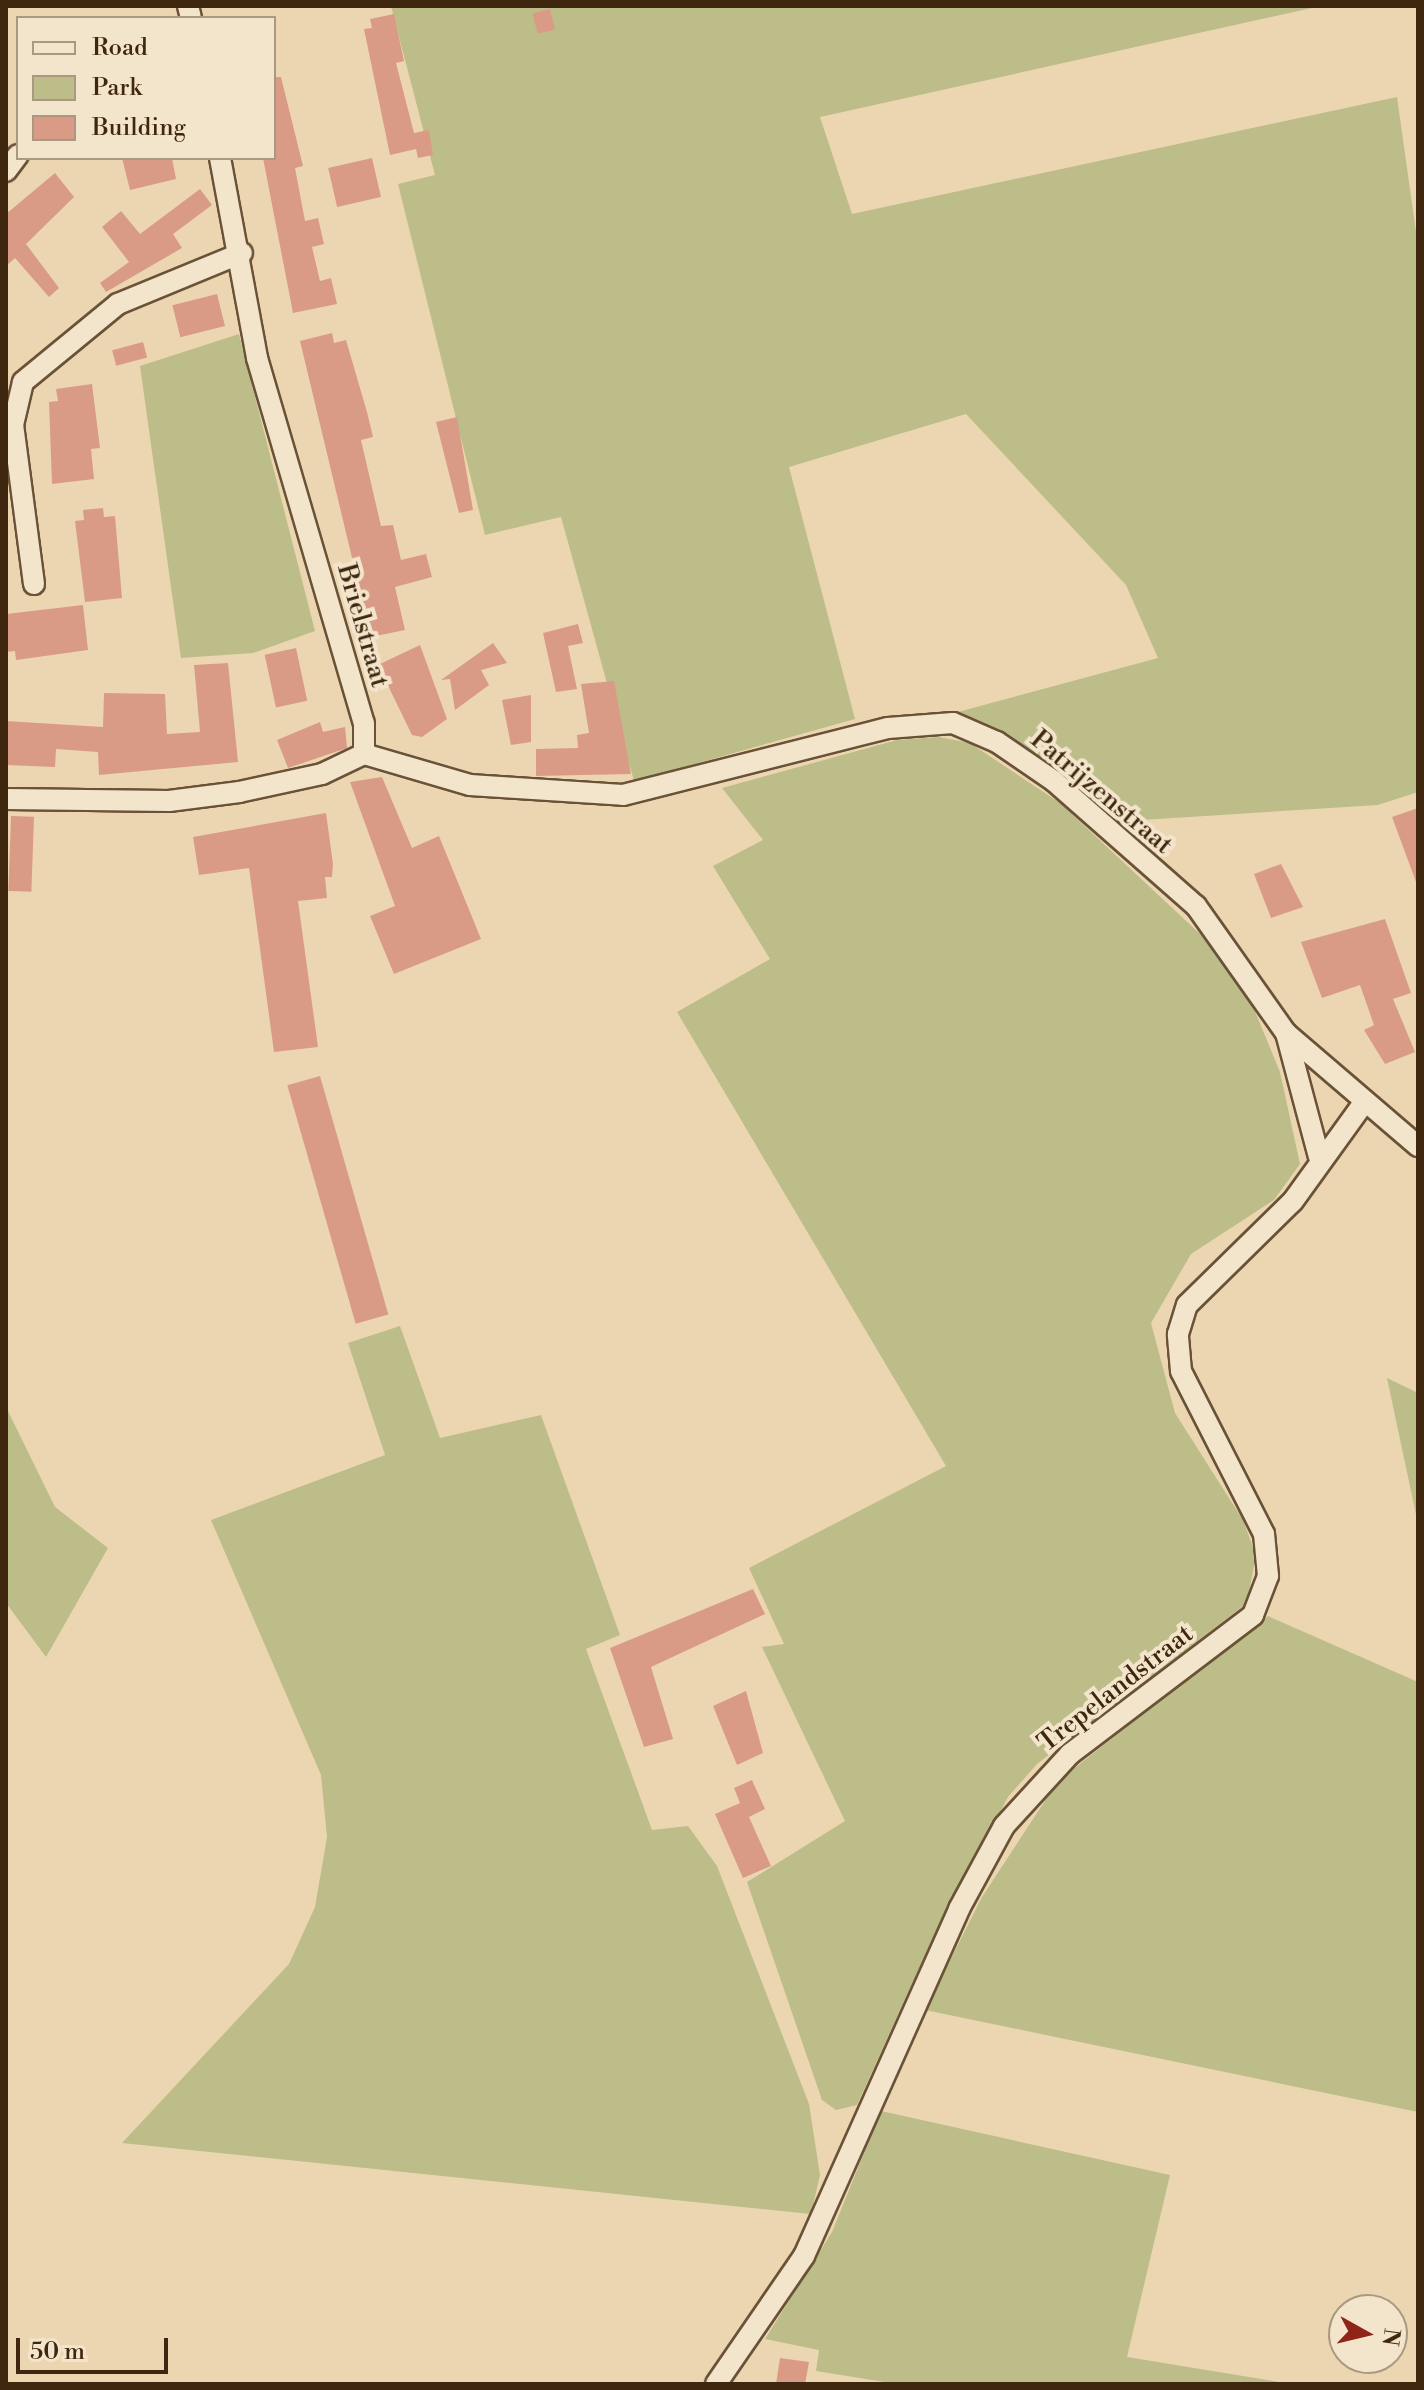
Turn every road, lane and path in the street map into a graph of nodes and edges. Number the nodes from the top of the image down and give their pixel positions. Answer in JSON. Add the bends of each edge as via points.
{"nodes":[{"id":1,"x":220,"y":160,"type":"edge"},
{"id":2,"x":242,"y":253,"type":"junction"},
{"id":3,"x":34,"y":584,"type":"dead end"},
{"id":4,"x":364,"y":754,"type":"junction"},
{"id":5,"x":6,"y":799,"type":"edge"},
{"id":6,"x":1286,"y":1033,"type":"junction"},
{"id":7,"x":1363,"y":1104,"type":"junction"},
{"id":8,"x":1418,"y":1146,"type":"edge"},
{"id":9,"x":1319,"y":1157,"type":"junction"},
{"id":10,"x":716,"y":2384,"type":"edge"}],
"edges":[{"from":1,"to":2,"type":"street","name":"Brielstraat"},
{"from":2,"to":3,"type":"street","via":[[118,304],[23,382],[13,425]]},
{"from":2,"to":4,"type":"street","name":"Brielstraat","via":[[257,358],[364,723]]},
{"from":4,"to":5,"type":"street","via":[[322,774],[169,801]]},
{"from":4,"to":6,"type":"street","name":"Patrijzenstraat","via":[[470,785],[623,795],[888,728],[953,723],[997,742],[1054,781],[1196,906]]},
{"from":6,"to":7,"type":"street","name":"Patrijzenstraat"},
{"from":6,"to":9,"type":"street"},
{"from":7,"to":8,"type":"street","name":"Patrijzenstraat"},
{"from":7,"to":9,"type":"street","name":"Trepelandstraat"},
{"from":9,"to":10,"type":"street","name":"Trepelandstraat","via":[[1293,1201],[1187,1305],[1178,1334],[1181,1371],[1264,1534],[1268,1576],[1253,1615],[1070,1754],[1004,1826],[959,1909],[804,2256]]}]}
